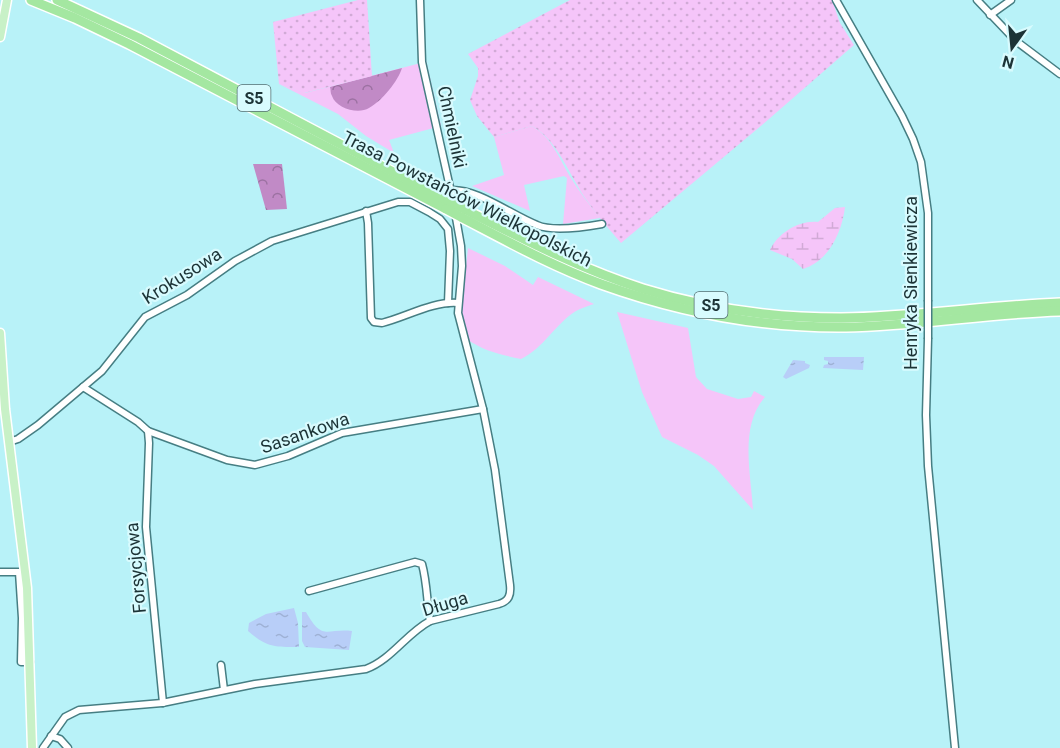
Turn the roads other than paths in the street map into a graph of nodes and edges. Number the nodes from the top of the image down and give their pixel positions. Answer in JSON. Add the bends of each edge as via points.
{"nodes":[{"id":1,"x":7,"y":0,"type":"edge"},
{"id":2,"x":31,"y":0,"type":"edge"},
{"id":3,"x":57,"y":0,"type":"edge"},
{"id":4,"x":420,"y":0,"type":"edge"},
{"id":5,"x":836,"y":0,"type":"edge"},
{"id":6,"x":977,"y":0,"type":"edge"},
{"id":7,"x":1011,"y":0,"type":"edge"},
{"id":8,"x":990,"y":15,"type":"junction"},
{"id":9,"x":1,"y":23,"type":"edge"},
{"id":10,"x":0,"y":37,"type":"edge"},
{"id":11,"x":1060,"y":74,"type":"edge"},
{"id":12,"x":450,"y":190,"type":"junction"},
{"id":13,"x":447,"y":205,"type":"junction"},
{"id":14,"x":366,"y":211,"type":"junction"},
{"id":15,"x":463,"y":213,"type":"junction"},
{"id":16,"x":602,"y":224,"type":"dead end"},
{"id":17,"x":462,"y":259,"type":"joint"},
{"id":18,"x":448,"y":303,"type":"junction"},
{"id":19,"x":458,"y":303,"type":"junction"},
{"id":20,"x":1060,"y":303,"type":"edge"},
{"id":21,"x":1060,"y":311,"type":"edge"},
{"id":22,"x":0,"y":333,"type":"edge"},
{"id":23,"x":83,"y":387,"type":"junction"},
{"id":24,"x":483,"y":409,"type":"junction"},
{"id":25,"x":148,"y":431,"type":"junction"},
{"id":26,"x":9,"y":442,"type":"junction"},
{"id":27,"x":0,"y":572,"type":"edge"},
{"id":28,"x":309,"y":591,"type":"dead end"},
{"id":29,"x":430,"y":621,"type":"junction"},
{"id":30,"x":30,"y":662,"type":"junction"},
{"id":31,"x":221,"y":665,"type":"dead end"},
{"id":32,"x":224,"y":690,"type":"junction"},
{"id":33,"x":163,"y":703,"type":"junction"},
{"id":34,"x":51,"y":736,"type":"junction"},
{"id":35,"x":29,"y":747,"type":"edge"},
{"id":36,"x":43,"y":748,"type":"edge"},
{"id":37,"x":68,"y":748,"type":"edge"},
{"id":38,"x":955,"y":748,"type":"edge"}],
"edges":[{"from":1,"to":9,"type":"main road"},
{"from":2,"to":13,"type":"highway","name":"Trasa Powstańców Wielkopolskich","number":"S5","via":[[129,44]]},
{"from":3,"to":13,"type":"highway","name":"Trasa Powstańców Wielkopolskich","number":"S5","via":[[139,38]]},
{"from":4,"to":12,"type":"street","name":"Chmielniki","via":[[422,62]]},
{"from":5,"to":38,"type":"street","name":"Henryka Sienkiewicza","bridge":true,"via":[[905,122],[921,162],[928,207],[928,477]]},
{"from":6,"to":8,"type":"street"},
{"from":7,"to":8,"type":"street"},
{"from":8,"to":11,"type":"street","via":[[1016,42]]},
{"from":9,"to":10,"type":"main road"},
{"from":12,"to":16,"type":"street","via":[[472,194],[544,228]]},
{"from":12,"to":17,"type":"street","name":"Chmielniki"},
{"from":13,"to":15,"type":"highway","name":"Trasa Powstańców Wielkopolskich","number":"S5","bridge":true},
{"from":14,"to":18,"type":"street","name":"Krokusowa","via":[[410,202],[440,219],[448,229]]},
{"from":14,"to":18,"type":"street","via":[[374,322]]},
{"from":14,"to":23,"type":"street","name":"Krokusowa","via":[[272,241],[235,261],[187,295],[145,317]]},
{"from":15,"to":20,"type":"highway","name":"Trasa Powstańców Wielkopolskich","number":"S5","via":[[611,278],[734,309],[841,318]]},
{"from":15,"to":21,"type":"highway","name":"Trasa Powstańców Wielkopolskich","number":"S5","via":[[541,258],[599,283],[665,303],[752,321],[849,327]]},
{"from":17,"to":19,"type":"street","name":"Długa"},
{"from":18,"to":19,"type":"street"},
{"from":19,"to":24,"type":"street","name":"Długa"},
{"from":22,"to":26,"type":"main road"},
{"from":23,"to":25,"type":"street","name":"Sasankowa"},
{"from":23,"to":26,"type":"street","name":"Krokusowa","via":[[38,425]]},
{"from":24,"to":25,"type":"street","name":"Sasankowa","via":[[342,434],[255,465],[235,462]]},
{"from":24,"to":29,"type":"street","name":"Długa","via":[[495,470],[510,596],[499,604]]},
{"from":25,"to":33,"type":"street","name":"Forsycjowa","via":[[146,526]]},
{"from":26,"to":30,"type":"main road","via":[[27,588]]},
{"from":27,"to":30,"type":"street","via":[[19,572],[21,662]]},
{"from":28,"to":29,"type":"street","via":[[416,562],[422,564]]},
{"from":29,"to":32,"type":"street","name":"Długa","via":[[370,668]]},
{"from":30,"to":35,"type":"main road"},
{"from":31,"to":32,"type":"street"},
{"from":32,"to":33,"type":"street","name":"Długa"},
{"from":33,"to":34,"type":"street","name":"Długa","via":[[74,711]]},
{"from":34,"to":36,"type":"street","name":"Długa"},
{"from":34,"to":37,"type":"street"}]}
